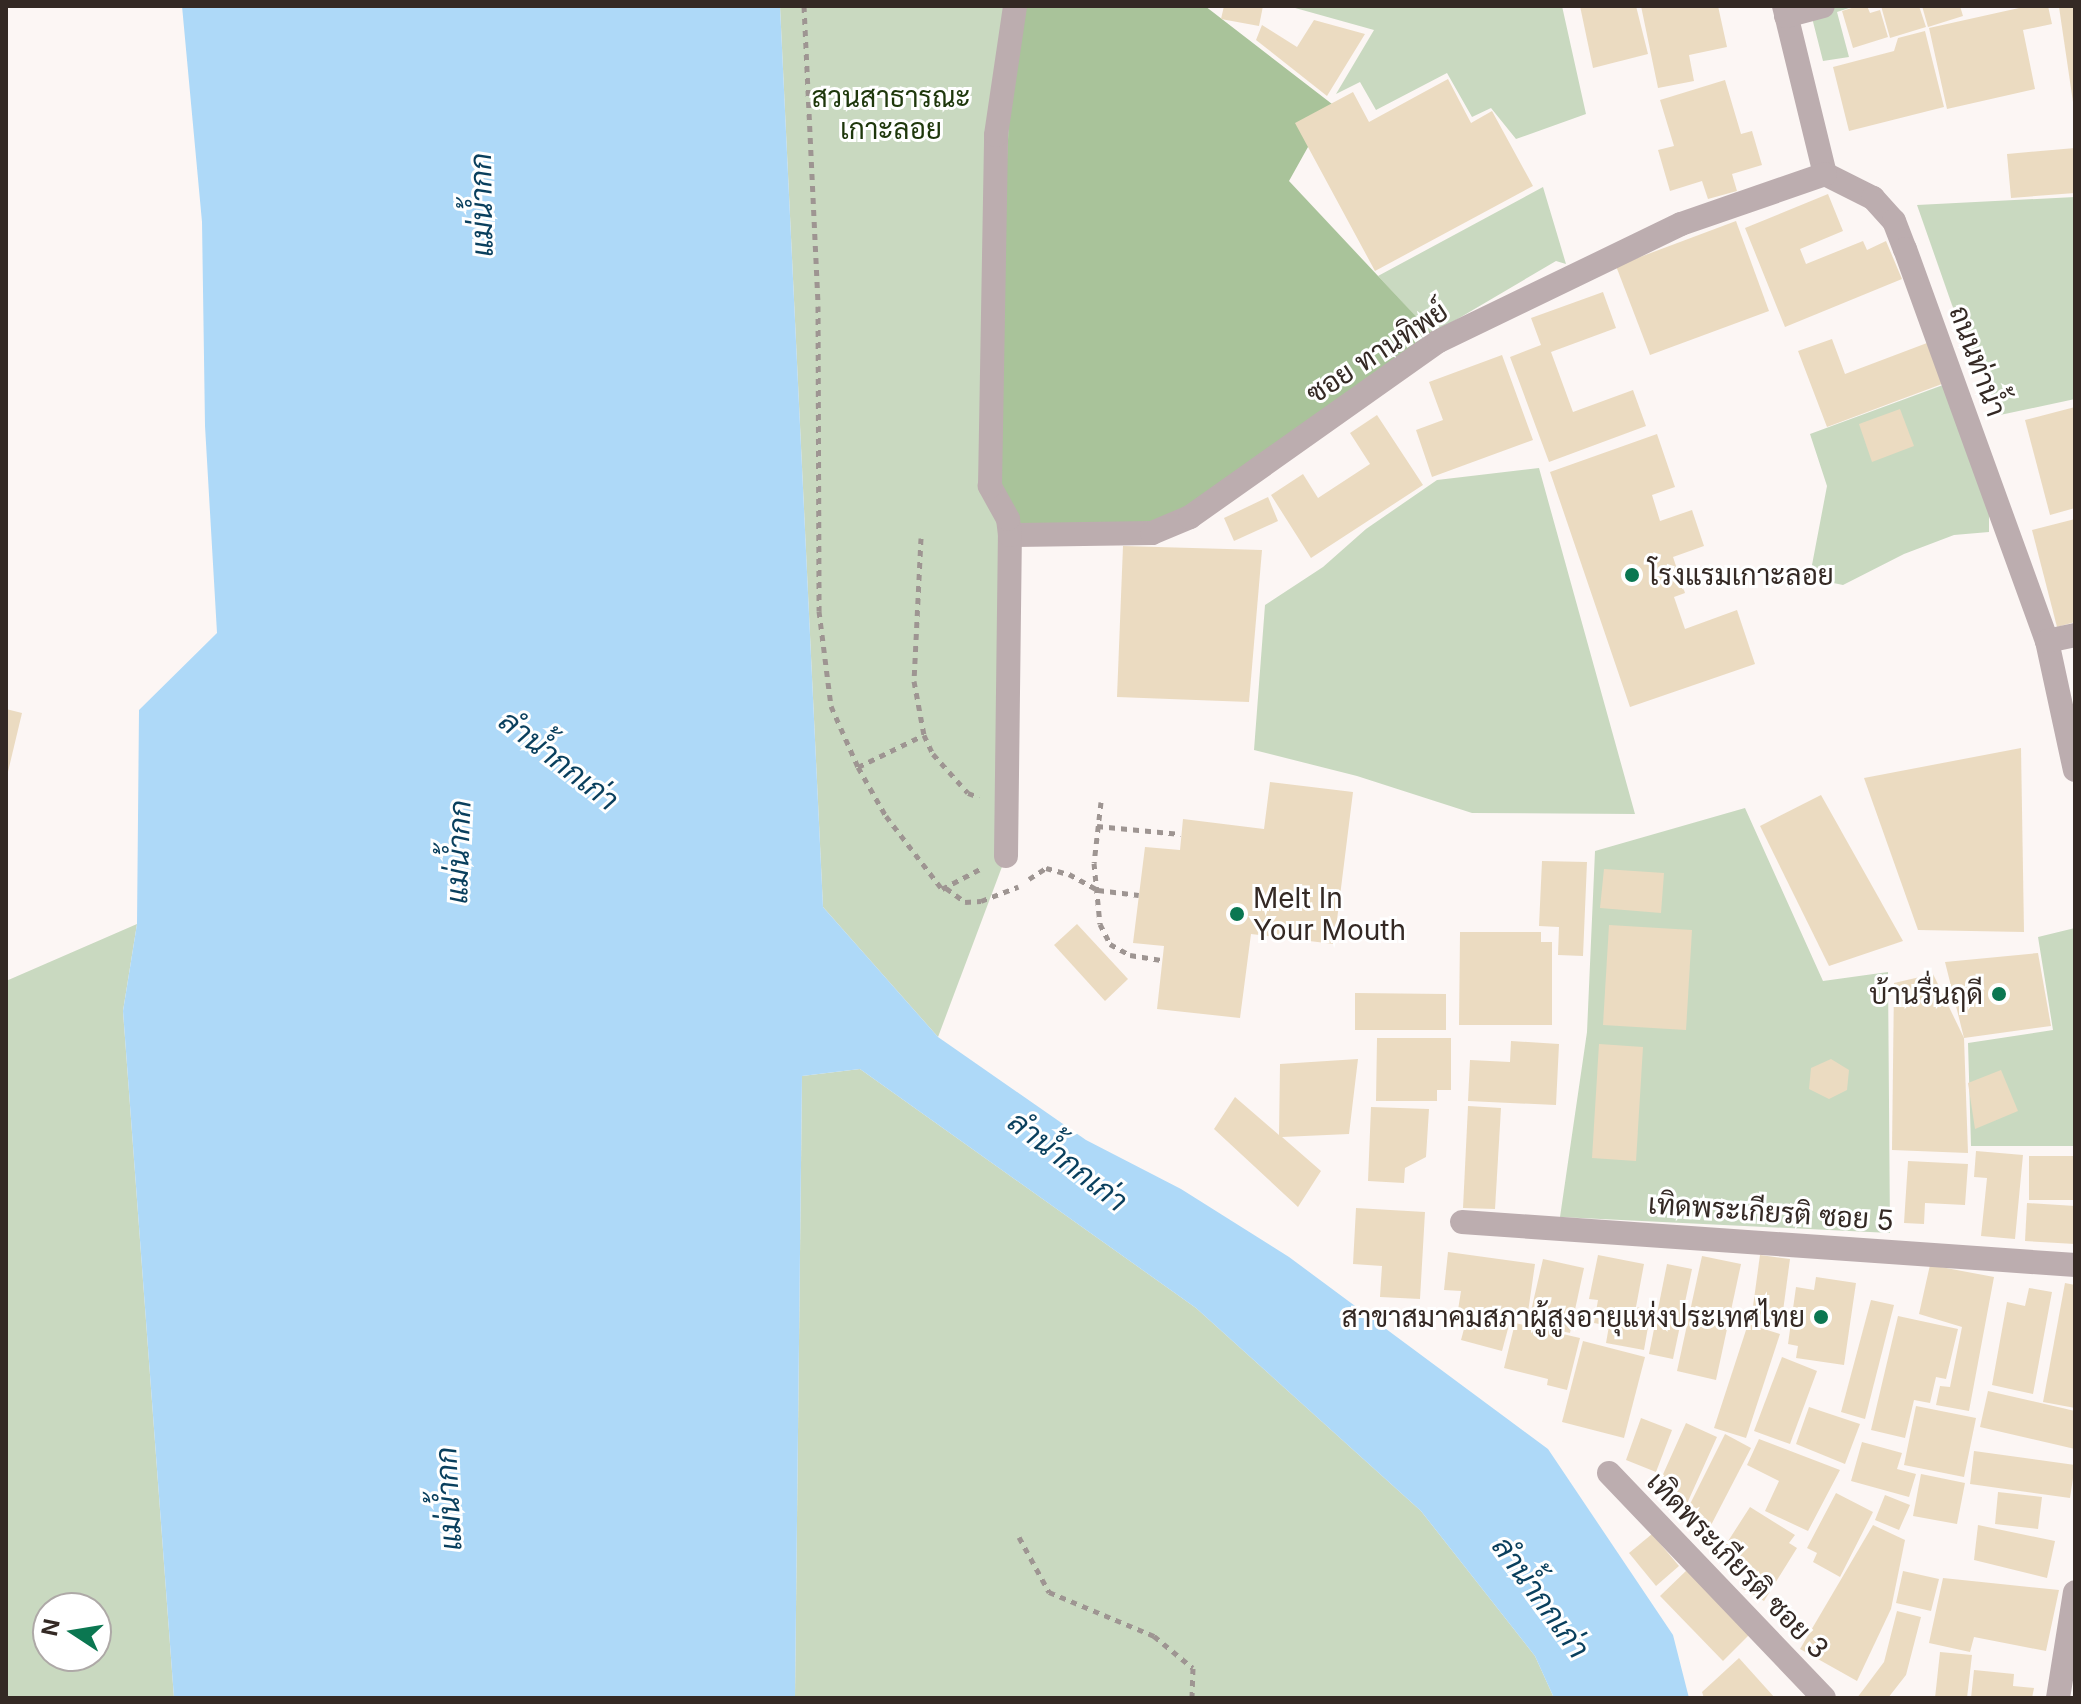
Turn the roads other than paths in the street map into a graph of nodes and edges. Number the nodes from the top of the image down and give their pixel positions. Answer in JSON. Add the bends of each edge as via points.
{"nodes":[{"id":1,"x":1015,"y":6,"type":"edge"},
{"id":2,"x":1823,"y":6,"type":"edge"},
{"id":3,"x":1785,"y":11,"type":"edge"},
{"id":4,"x":1825,"y":174,"type":"junction"},
{"id":5,"x":1010,"y":535,"type":"junction"},
{"id":6,"x":2075,"y":635,"type":"edge"},
{"id":7,"x":2047,"y":641,"type":"junction"},
{"id":8,"x":2075,"y":770,"type":"edge"},
{"id":9,"x":1006,"y":856,"type":"road end"},
{"id":10,"x":1462,"y":1222,"type":"dead end"},
{"id":11,"x":2075,"y":1265,"type":"edge"},
{"id":12,"x":1609,"y":1473,"type":"dead end"},
{"id":13,"x":2075,"y":1592,"type":"edge"},
{"id":14,"x":1824,"y":1698,"type":"edge"},
{"id":15,"x":2058,"y":1698,"type":"edge"}],
"edges":[{"from":1,"to":5,"type":"street","via":[[996,135],[990,486],[1008,519]]},
{"from":2,"to":3,"type":"street"},
{"from":3,"to":4,"type":"street"},
{"from":4,"to":5,"type":"street","name":"ซอย ทานทิพย์","via":[[1681,224],[1439,341],[1190,517],[1152,533]]},
{"from":4,"to":7,"type":"street","name":"ถนนท่าน้ำ","via":[[1873,198],[1894,221]]},
{"from":5,"to":9,"type":"street"},
{"from":6,"to":7,"type":"street"},
{"from":7,"to":8,"type":"street","name":"ถนนท่าน้ำ"},
{"from":10,"to":11,"type":"street","name":"เทิดพระเกียรติ ซอย 5"},
{"from":12,"to":14,"type":"street","name":"เทิดพระเกียรติ ซอย 3"},
{"from":13,"to":15,"type":"street"}]}
